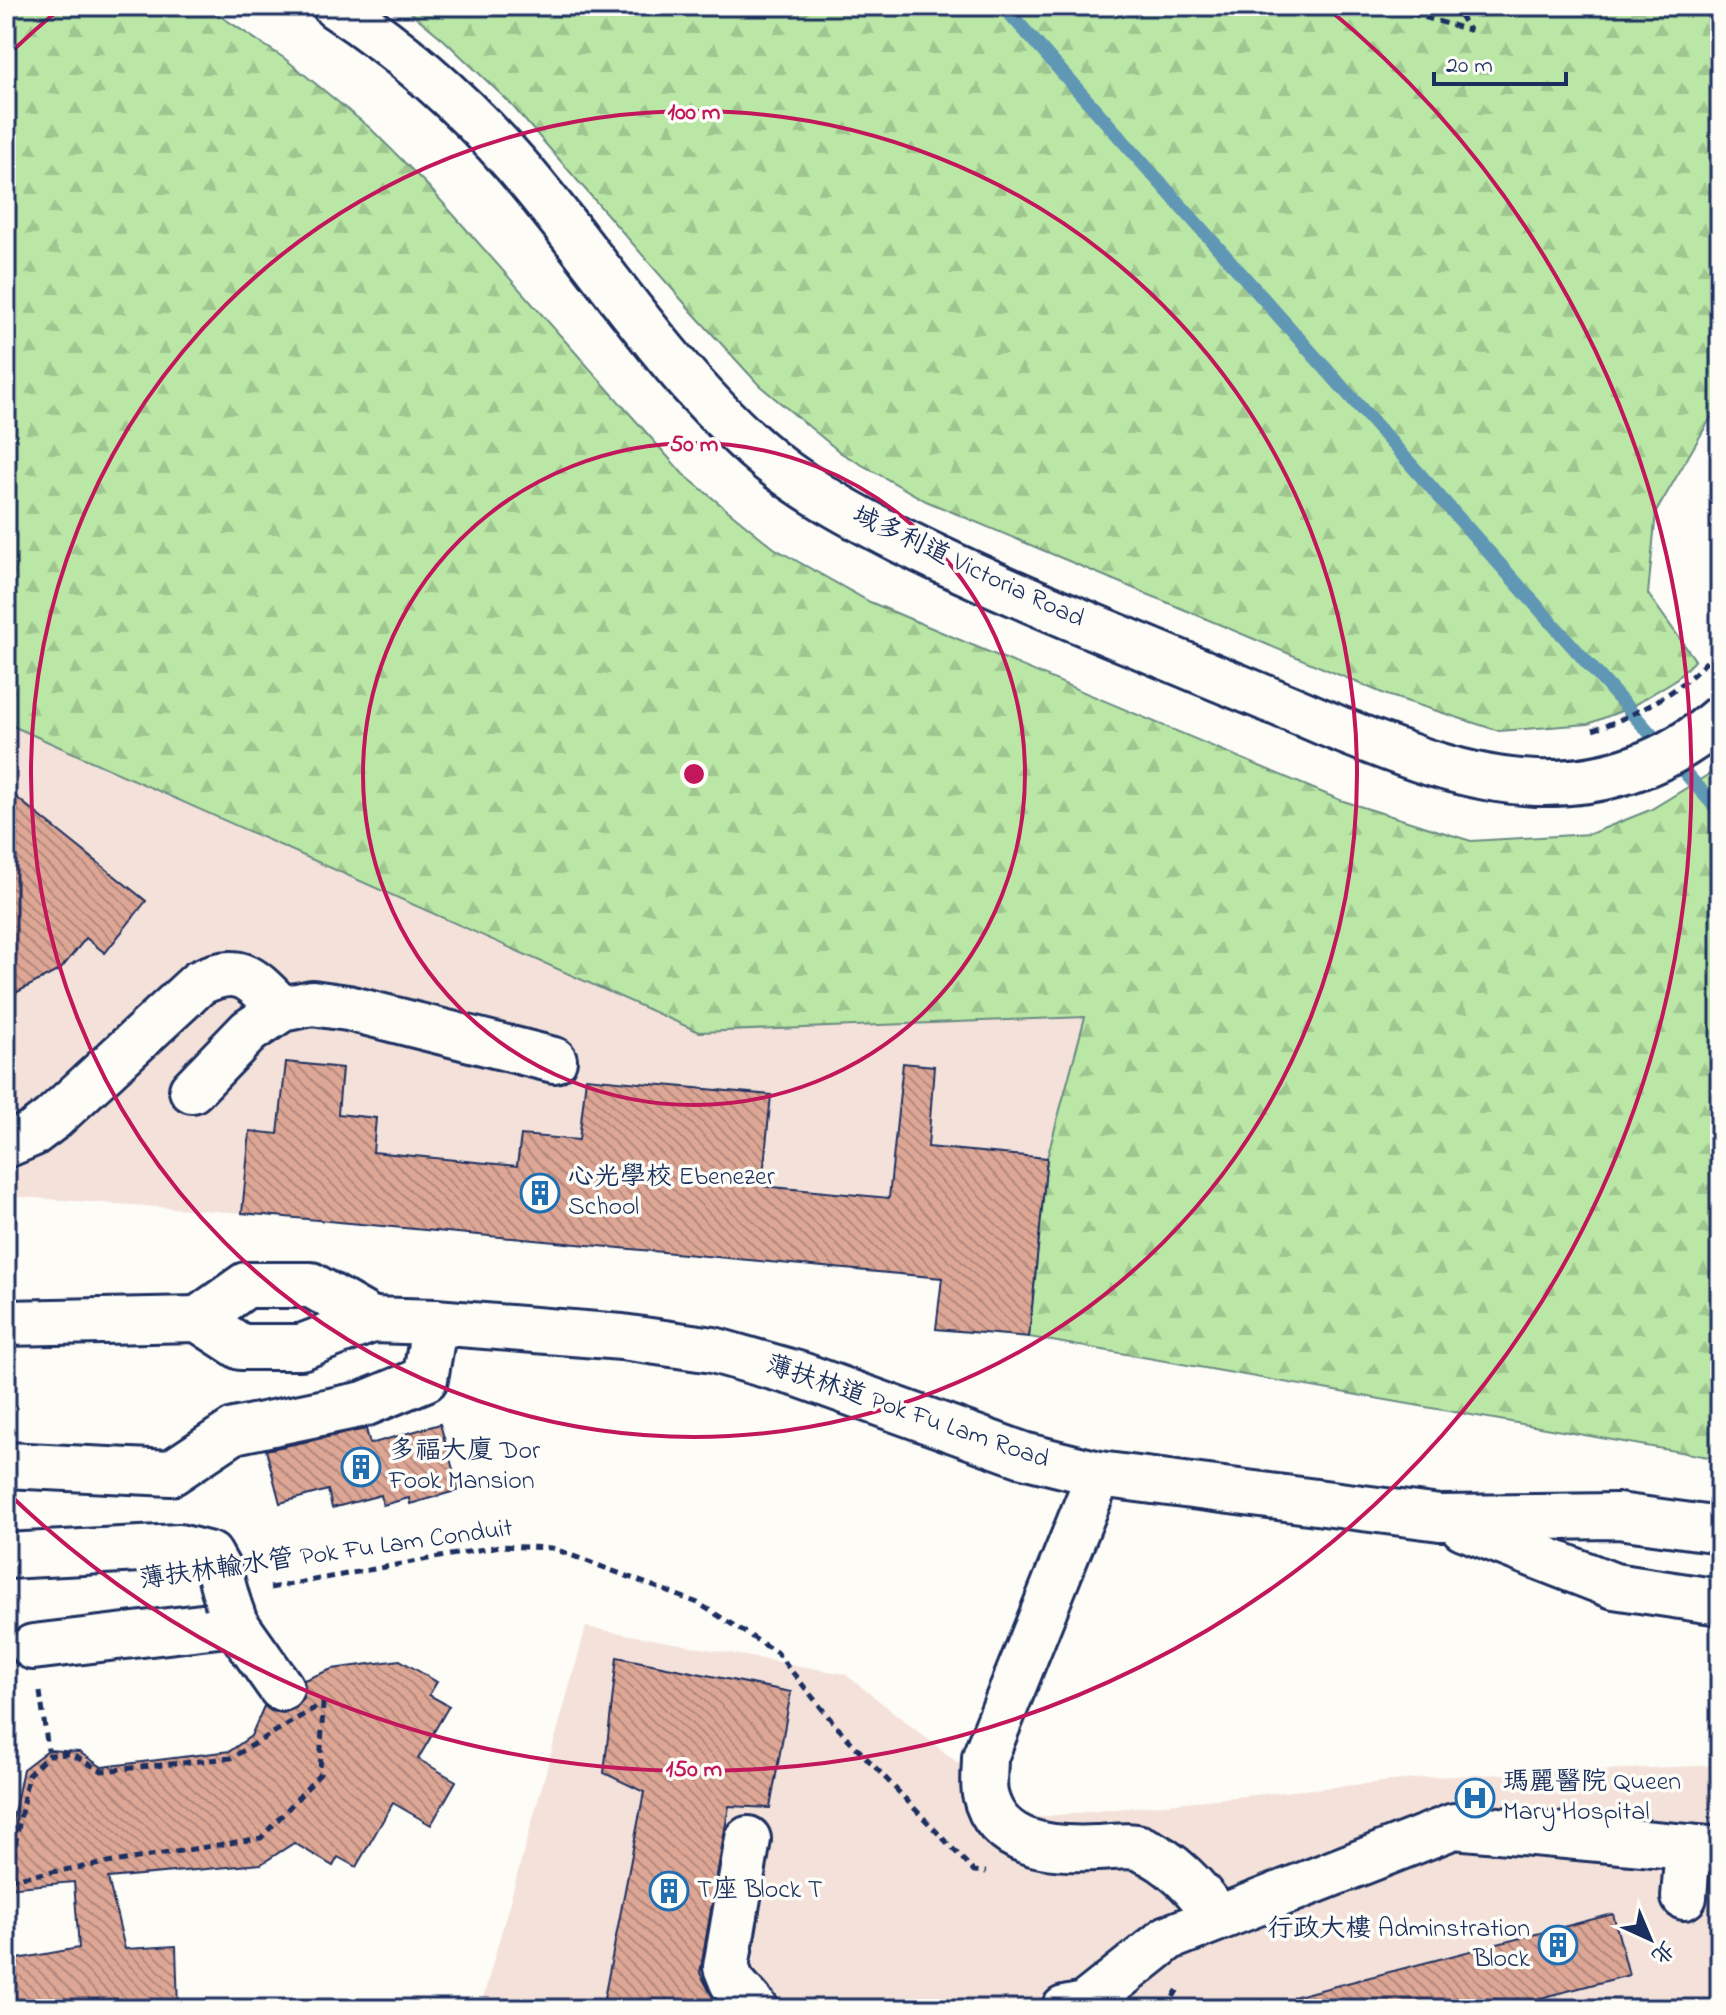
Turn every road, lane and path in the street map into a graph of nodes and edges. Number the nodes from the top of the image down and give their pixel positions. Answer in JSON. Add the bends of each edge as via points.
{"nodes":[{"id":1,"x":335,"y":6,"type":"edge"},
{"id":2,"x":1384,"y":6,"type":"edge"},
{"id":3,"x":1454,"y":6,"type":"edge"},
{"id":4,"x":1720,"y":646,"type":"edge"},
{"id":5,"x":1720,"y":718,"type":"edge"},
{"id":6,"x":1592,"y":731,"type":"dead end"},
{"id":7,"x":282,"y":1009,"type":"junction"},
{"id":8,"x":554,"y":1060,"type":"dead end"},
{"id":9,"x":192,"y":1090,"type":"dead end"},
{"id":10,"x":6,"y":1145,"type":"edge"},
{"id":11,"x":198,"y":1319,"type":"junction"},
{"id":12,"x":372,"y":1320,"type":"junction"},
{"id":13,"x":435,"y":1322,"type":"junction"},
{"id":14,"x":6,"y":1323,"type":"edge"},
{"id":15,"x":6,"y":1465,"type":"edge"},
{"id":16,"x":1099,"y":1474,"type":"junction"},
{"id":17,"x":1440,"y":1518,"type":"junction"},
{"id":18,"x":1720,"y":1530,"type":"edge"},
{"id":19,"x":6,"y":1556,"type":"edge"},
{"id":20,"x":237,"y":1597,"type":"junction"},
{"id":21,"x":1720,"y":1602,"type":"edge"},
{"id":22,"x":33,"y":1647,"type":"joint"},
{"id":23,"x":281,"y":1688,"type":"dead end"},
{"id":24,"x":48,"y":1750,"type":"dead end"},
{"id":25,"x":748,"y":1839,"type":"dead end"},
{"id":26,"x":1704,"y":1848,"type":"edge"},
{"id":27,"x":989,"y":1872,"type":"dead end"},
{"id":28,"x":9,"y":1879,"type":"joint"},
{"id":29,"x":1684,"y":1897,"type":"dead end"},
{"id":30,"x":1218,"y":1917,"type":"junction"},
{"id":31,"x":1080,"y":2008,"type":"edge"},
{"id":32,"x":756,"y":2009,"type":"edge"}],
"edges":[{"from":1,"to":5,"type":"main road","name":"域多利道 Victoria Road","via":[[406,56],[478,122],[719,414],[794,478],[862,520],[999,587],[1378,745],[1492,779],[1578,782],[1616,776],[1674,751]]},
{"from":2,"to":3,"type":"path","via":[[1469,30]]},
{"from":4,"to":6,"type":"path","via":[[1683,685],[1651,706]]},
{"from":7,"to":8,"type":"main road","via":[[312,1003],[348,1008]]},
{"from":7,"to":9,"type":"main road","via":[[249,1031]]},
{"from":7,"to":10,"type":"main road","via":[[241,973],[219,973],[199,983],[52,1119]]},
{"from":11,"to":12,"type":"main road","name":"薄扶林道 Pok Fu Lam Road","via":[[241,1347],[301,1347]]},
{"from":11,"to":12,"type":"main road","name":"薄扶林道 Pok Fu Lam Road","via":[[246,1285],[311,1285]]},
{"from":11,"to":14,"type":"main road"},
{"from":12,"to":13,"type":"main road","name":"薄扶林道 Pok Fu Lam Road"},
{"from":13,"to":15,"type":"main road","via":[[425,1379],[364,1404],[234,1431],[171,1473]]},
{"from":13,"to":16,"type":"main road","name":"薄扶林道 Pok Fu Lam Road","via":[[713,1350],[801,1375],[1023,1455]]},
{"from":16,"to":17,"type":"main road","name":"薄扶林道 Pok Fu Lam Road"},
{"from":16,"to":30,"type":"main road","via":[[1046,1645],[985,1757],[984,1790],[990,1809],[1017,1839],[1078,1849],[1138,1847],[1179,1873]]},
{"from":17,"to":18,"type":"main road","name":"薄扶林道 Pok Fu Lam Road","via":[[1618,1516]]},
{"from":17,"to":21,"type":"main road","name":"薄扶林道 Pok Fu Lam Road","via":[[1614,1586]]},
{"from":19,"to":20,"type":"main road","via":[[179,1547],[210,1555]]},
{"from":20,"to":22,"type":"main road"},
{"from":20,"to":23,"type":"main road"},
{"from":20,"to":27,"type":"path","name":"薄扶林輸水管 Pok Fu Lam Conduit","via":[[500,1546],[552,1548],[698,1603],[776,1652],[836,1726],[974,1871]]},
{"from":22,"to":24,"type":"path"},
{"from":25,"to":32,"type":"main road","via":[[726,1967]]},
{"from":26,"to":29,"type":"main road"},
{"from":26,"to":30,"type":"main road","via":[[1454,1826]]},
{"from":28,"to":28,"type":"path","via":[[28,1775],[49,1755],[70,1754],[102,1771],[231,1758],[323,1703],[320,1774],[261,1838]]},
{"from":30,"to":31,"type":"main road","via":[[1168,1938]]}]}
